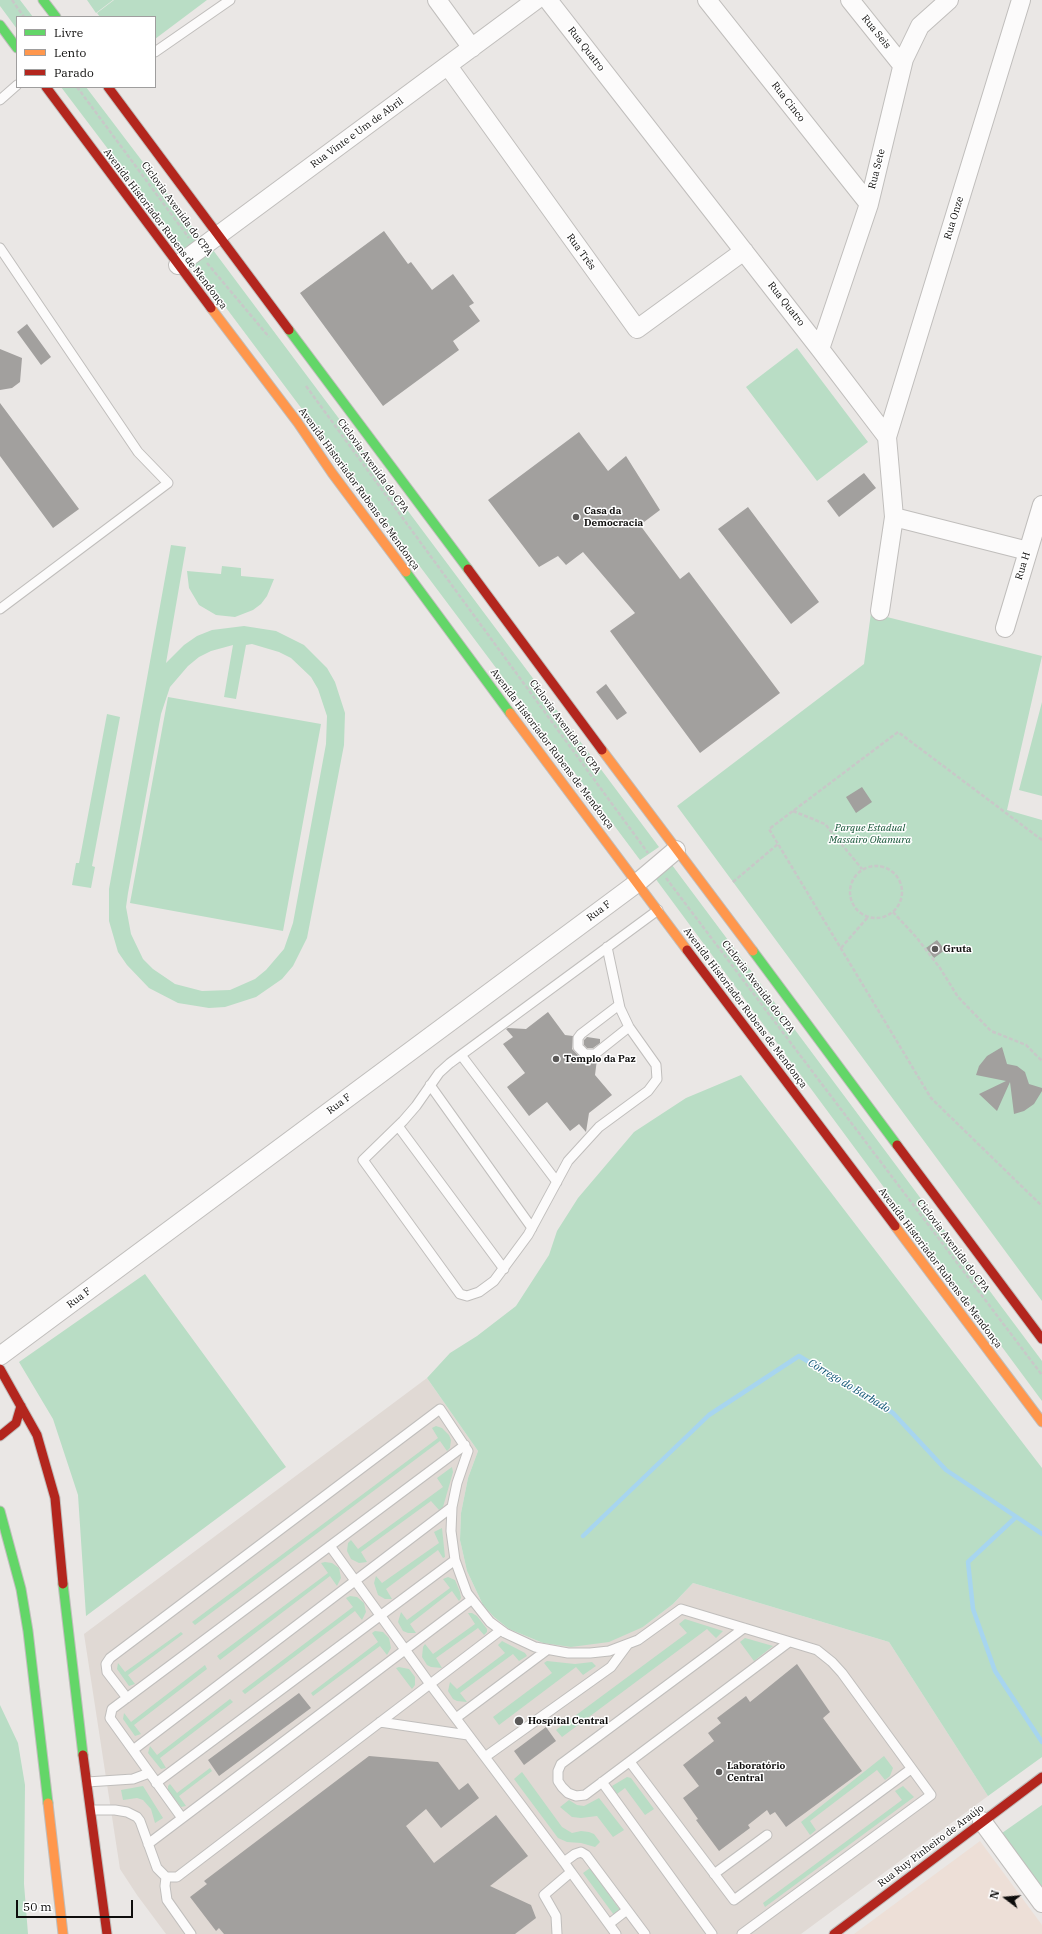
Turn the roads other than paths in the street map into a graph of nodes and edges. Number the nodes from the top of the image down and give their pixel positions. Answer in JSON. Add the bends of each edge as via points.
{"nodes":[{"id":1,"x":43,"y":0,"type":"edge"},
{"id":2,"x":230,"y":0,"type":"edge"},
{"id":3,"x":437,"y":0,"type":"edge"},
{"id":4,"x":536,"y":0,"type":"edge"},
{"id":5,"x":548,"y":0,"type":"edge"},
{"id":6,"x":707,"y":0,"type":"edge"},
{"id":7,"x":850,"y":0,"type":"edge"},
{"id":8,"x":949,"y":0,"type":"edge"},
{"id":9,"x":1021,"y":0,"type":"edge"},
{"id":10,"x":55,"y":16,"type":"edge"},
{"id":11,"x":0,"y":25,"type":"edge"},
{"id":12,"x":16,"y":47,"type":"edge"},
{"id":13,"x":472,"y":48,"type":"junction"},
{"id":14,"x":156,"y":51,"type":"edge"},
{"id":15,"x":902,"y":65,"type":"junction"},
{"id":16,"x":448,"y":66,"type":"junction"},
{"id":17,"x":16,"y":87,"type":"edge"},
{"id":18,"x":47,"y":88,"type":"edge"},
{"id":19,"x":109,"y":88,"type":"edge"},
{"id":20,"x":0,"y":100,"type":"edge"},
{"id":21,"x":869,"y":204,"type":"junction"},
{"id":22,"x":218,"y":235,"type":"junction"},
{"id":23,"x":0,"y":248,"type":"edge"},
{"id":24,"x":744,"y":251,"type":"junction"},
{"id":25,"x":178,"y":265,"type":"junction"},
{"id":26,"x":820,"y":349,"type":"junction"},
{"id":27,"x":887,"y":436,"type":"junction"},
{"id":28,"x":1042,"y":505,"type":"edge"},
{"id":29,"x":894,"y":517,"type":"junction"},
{"id":30,"x":1028,"y":551,"type":"junction"},
{"id":31,"x":0,"y":609,"type":"edge"},
{"id":32,"x":880,"y":611,"type":"dead end"},
{"id":33,"x":1005,"y":628,"type":"dead end"},
{"id":34,"x":676,"y":850,"type":"junction"},
{"id":35,"x":638,"y":883,"type":"junction"},
{"id":36,"x":658,"y":910,"type":"junction"},
{"id":37,"x":607,"y":947,"type":"junction"},
{"id":38,"x":619,"y":1005,"type":"junction"},
{"id":39,"x":629,"y":1027,"type":"junction"},
{"id":40,"x":461,"y":1055,"type":"junction"},
{"id":41,"x":430,"y":1085,"type":"junction"},
{"id":42,"x":398,"y":1126,"type":"junction"},
{"id":43,"x":557,"y":1182,"type":"junction"},
{"id":44,"x":532,"y":1228,"type":"junction"},
{"id":45,"x":504,"y":1269,"type":"junction"},
{"id":46,"x":1042,"y":1339,"type":"edge"},
{"id":47,"x":0,"y":1356,"type":"edge"},
{"id":48,"x":0,"y":1369,"type":"edge"},
{"id":49,"x":21,"y":1406,"type":"junction"},
{"id":50,"x":1042,"y":1422,"type":"edge"},
{"id":51,"x":0,"y":1436,"type":"edge"},
{"id":52,"x":465,"y":1445,"type":"junction"},
{"id":53,"x":452,"y":1507,"type":"junction"},
{"id":54,"x":0,"y":1511,"type":"edge"},
{"id":55,"x":330,"y":1546,"type":"junction"},
{"id":56,"x":455,"y":1560,"type":"junction"},
{"id":57,"x":355,"y":1580,"type":"junction"},
{"id":58,"x":471,"y":1600,"type":"junction"},
{"id":59,"x":381,"y":1616,"type":"junction"},
{"id":60,"x":744,"y":1628,"type":"junction"},
{"id":61,"x":501,"y":1630,"type":"junction"},
{"id":62,"x":789,"y":1642,"type":"junction"},
{"id":63,"x":628,"y":1644,"type":"junction"},
{"id":64,"x":406,"y":1650,"type":"junction"},
{"id":65,"x":547,"y":1650,"type":"junction"},
{"id":66,"x":430,"y":1684,"type":"junction"},
{"id":67,"x":127,"y":1698,"type":"junction"},
{"id":68,"x":456,"y":1718,"type":"junction"},
{"id":69,"x":380,"y":1722,"type":"junction"},
{"id":70,"x":468,"y":1735,"type":"junction"},
{"id":71,"x":133,"y":1750,"type":"junction"},
{"id":72,"x":485,"y":1757,"type":"junction"},
{"id":73,"x":630,"y":1762,"type":"junction"},
{"id":74,"x":911,"y":1769,"type":"junction"},
{"id":75,"x":149,"y":1773,"type":"junction"},
{"id":76,"x":1042,"y":1777,"type":"edge"},
{"id":77,"x":87,"y":1782,"type":"junction"},
{"id":78,"x":156,"y":1782,"type":"junction"},
{"id":79,"x":602,"y":1782,"type":"junction"},
{"id":80,"x":91,"y":1810,"type":"junction"},
{"id":81,"x":182,"y":1818,"type":"junction"},
{"id":82,"x":982,"y":1821,"type":"junction"},
{"id":83,"x":768,"y":1835,"type":"dead end"},
{"id":84,"x":148,"y":1844,"type":"junction"},
{"id":85,"x":564,"y":1862,"type":"junction"},
{"id":86,"x":571,"y":1872,"type":"junction"},
{"id":87,"x":714,"y":1874,"type":"junction"},
{"id":88,"x":166,"y":1877,"type":"junction"},
{"id":89,"x":1042,"y":1903,"type":"edge"},
{"id":90,"x":627,"y":1910,"type":"junction"},
{"id":91,"x":609,"y":1924,"type":"junction"},
{"id":92,"x":63,"y":1934,"type":"edge"},
{"id":93,"x":107,"y":1934,"type":"edge"},
{"id":94,"x":191,"y":1934,"type":"edge"},
{"id":95,"x":557,"y":1934,"type":"edge"},
{"id":96,"x":616,"y":1934,"type":"edge"},
{"id":97,"x":645,"y":1934,"type":"edge"},
{"id":98,"x":712,"y":1934,"type":"edge"},
{"id":99,"x":742,"y":1934,"type":"edge"},
{"id":100,"x":834,"y":1934,"type":"edge"}],
"edges":[{"from":1,"to":10,"type":"main road"},
{"from":2,"to":14,"type":"lane"},
{"from":3,"to":13,"type":"street"},
{"from":4,"to":13,"type":"street","name":"Rua Vinte e Um de Abril"},
{"from":5,"to":24,"type":"street","name":"Rua Quatro"},
{"from":6,"to":21,"type":"street","name":"Rua Cinco"},
{"from":7,"to":15,"type":"street","name":"Rua Seis"},
{"from":8,"to":15,"type":"street","name":"Rua Sete","via":[[920,26]]},
{"from":9,"to":27,"type":"street","name":"Rua Onze"},
{"from":11,"to":12,"type":"main road"},
{"from":13,"to":16,"type":"street","name":"Rua Vinte e Um de Abril"},
{"from":15,"to":21,"type":"street","name":"Rua Sete"},
{"from":16,"to":22,"type":"street","name":"Rua Vinte e Um de Abril"},
{"from":16,"to":24,"type":"street","name":"Rua Três","via":[[637,329]]},
{"from":17,"to":20,"type":"lane"},
{"from":18,"to":25,"type":"main road","name":"Avenida Historiador Rubens de Mendonça"},
{"from":19,"to":22,"type":"main road"},
{"from":21,"to":26,"type":"street","name":"Rua Sete"},
{"from":22,"to":25,"type":"street","name":"Rua Vinte e Um de Abril"},
{"from":22,"to":34,"type":"main road","via":[[339,394]]},
{"from":23,"to":31,"type":"lane","via":[[138,452],[168,483]]},
{"from":24,"to":26,"type":"street","name":"Rua Quatro"},
{"from":25,"to":35,"type":"main road","name":"Avenida Historiador Rubens de Mendonça"},
{"from":26,"to":27,"type":"street","name":"Rua Quatro"},
{"from":27,"to":29,"type":"street"},
{"from":28,"to":30,"type":"street","name":"Rua H"},
{"from":29,"to":30,"type":"street"},
{"from":29,"to":32,"type":"street"},
{"from":30,"to":33,"type":"street","name":"Rua H"},
{"from":34,"to":35,"type":"street","name":"Rua F"},
{"from":34,"to":46,"type":"main road"},
{"from":35,"to":36,"type":"main road","name":"Avenida Historiador Rubens de Mendonça"},
{"from":35,"to":47,"type":"street","name":"Rua F"},
{"from":36,"to":37,"type":"lane"},
{"from":36,"to":50,"type":"main road","name":"Avenida Historiador Rubens de Mendonça"},
{"from":37,"to":38,"type":"lane"},
{"from":37,"to":40,"type":"lane"},
{"from":38,"to":39,"type":"lane"},
{"from":38,"to":39,"type":"lane","via":[[581,1034],[578,1038],[578,1047],[585,1054],[595,1054]]},
{"from":39,"to":43,"type":"lane","via":[[656,1065],[657,1079],[648,1091],[599,1127],[582,1144],[568,1161]]},
{"from":40,"to":41,"type":"lane","via":[[439,1073]]},
{"from":40,"to":43,"type":"lane"},
{"from":41,"to":42,"type":"lane"},
{"from":41,"to":44,"type":"lane"},
{"from":42,"to":45,"type":"lane"},
{"from":42,"to":45,"type":"lane","via":[[363,1160],[457,1292],[467,1296],[479,1292],[494,1281]]},
{"from":43,"to":44,"type":"lane"},
{"from":44,"to":45,"type":"lane"},
{"from":48,"to":49,"type":"main road"},
{"from":49,"to":51,"type":"main road","via":[[16,1423]]},
{"from":49,"to":77,"type":"main road","via":[[37,1435],[55,1498],[67,1630]]},
{"from":52,"to":53,"type":"lane","via":[[468,1451],[461,1468]]},
{"from":52,"to":55,"type":"lane"},
{"from":52,"to":67,"type":"lane","via":[[440,1409],[110,1658],[106,1664],[107,1672]]},
{"from":53,"to":56,"type":"lane","via":[[450,1531]]},
{"from":53,"to":57,"type":"lane"},
{"from":54,"to":92,"type":"main road","via":[[21,1589],[28,1631]]},
{"from":55,"to":57,"type":"lane"},
{"from":55,"to":67,"type":"lane"},
{"from":56,"to":58,"type":"lane"},
{"from":56,"to":59,"type":"lane"},
{"from":57,"to":59,"type":"lane"},
{"from":57,"to":71,"type":"lane"},
{"from":58,"to":61,"type":"lane","via":[[490,1622]]},
{"from":58,"to":64,"type":"lane"},
{"from":59,"to":64,"type":"lane"},
{"from":59,"to":78,"type":"lane"},
{"from":60,"to":62,"type":"lane"},
{"from":60,"to":63,"type":"lane","via":[[681,1610],[648,1634]]},
{"from":60,"to":79,"type":"lane","via":[[561,1764],[558,1771],[558,1781],[562,1787],[576,1796],[585,1795]]},
{"from":61,"to":65,"type":"lane","via":[[521,1641]]},
{"from":61,"to":66,"type":"lane"},
{"from":62,"to":73,"type":"lane"},
{"from":62,"to":74,"type":"lane","via":[[817,1650],[832,1662]]},
{"from":63,"to":65,"type":"lane","via":[[609,1651],[590,1653]]},
{"from":63,"to":72,"type":"lane","via":[[611,1667]]},
{"from":64,"to":66,"type":"lane"},
{"from":64,"to":81,"type":"lane"},
{"from":65,"to":68,"type":"lane"},
{"from":66,"to":68,"type":"lane"},
{"from":66,"to":69,"type":"lane"},
{"from":67,"to":71,"type":"lane","via":[[112,1710],[109,1716]]},
{"from":68,"to":70,"type":"lane"},
{"from":69,"to":70,"type":"lane"},
{"from":69,"to":88,"type":"lane","via":[[177,1877]]},
{"from":70,"to":72,"type":"lane"},
{"from":71,"to":75,"type":"lane"},
{"from":72,"to":85,"type":"lane"},
{"from":73,"to":79,"type":"lane"},
{"from":73,"to":87,"type":"lane"},
{"from":74,"to":87,"type":"lane","via":[[734,1900]]},
{"from":74,"to":99,"type":"lane","via":[[930,1795]]},
{"from":75,"to":77,"type":"lane","via":[[133,1779]]},
{"from":75,"to":78,"type":"lane"},
{"from":76,"to":82,"type":"main road","name":"Rua Ruy Pinheiro de Araújo"},
{"from":77,"to":80,"type":"main road"},
{"from":78,"to":81,"type":"lane"},
{"from":79,"to":98,"type":"lane"},
{"from":80,"to":84,"type":"lane","via":[[115,1810],[134,1814],[140,1821]]},
{"from":80,"to":93,"type":"main road"},
{"from":81,"to":84,"type":"lane"},
{"from":82,"to":89,"type":"street"},
{"from":82,"to":100,"type":"main road","name":"Rua Ruy Pinheiro de Araújo"},
{"from":83,"to":87,"type":"lane"},
{"from":84,"to":88,"type":"lane","via":[[157,1868]]},
{"from":85,"to":86,"type":"lane"},
{"from":85,"to":90,"type":"lane","via":[[577,1853],[586,1855]]},
{"from":86,"to":91,"type":"lane"},
{"from":86,"to":95,"type":"lane","via":[[544,1895],[556,1916]]},
{"from":88,"to":94,"type":"lane","via":[[167,1900]]},
{"from":90,"to":91,"type":"lane"},
{"from":90,"to":97,"type":"lane"},
{"from":91,"to":96,"type":"lane"}]}
